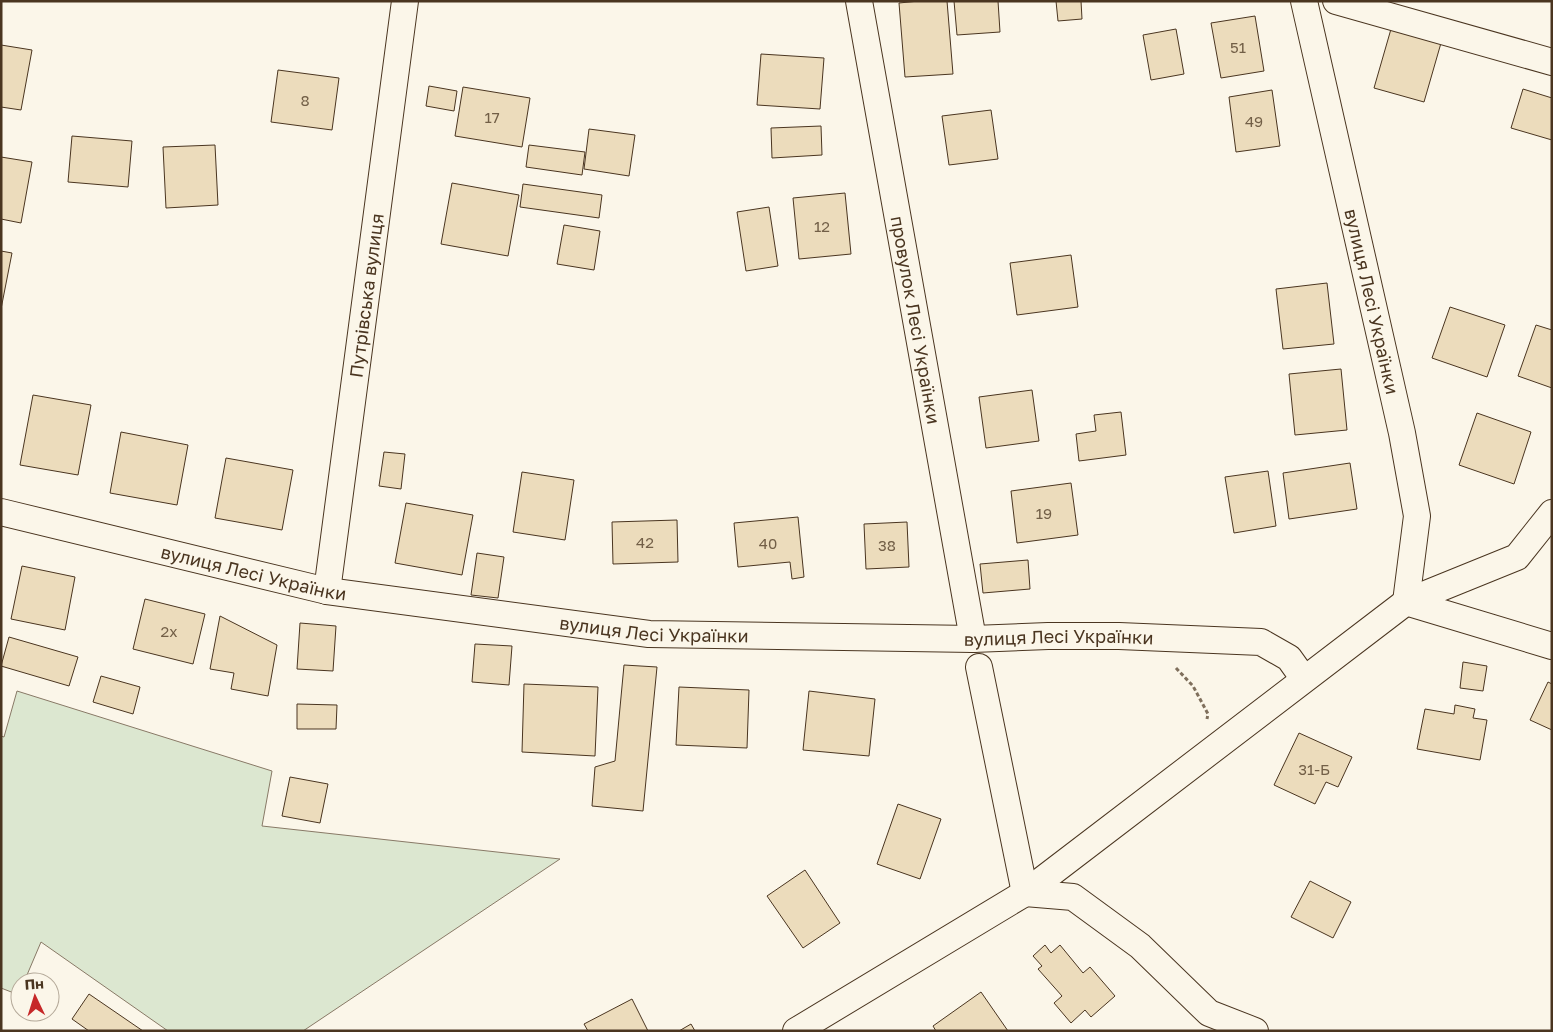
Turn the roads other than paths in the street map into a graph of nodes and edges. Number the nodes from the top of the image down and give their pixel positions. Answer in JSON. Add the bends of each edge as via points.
{"nodes":[{"id":1,"x":405,"y":1,"type":"edge"},
{"id":2,"x":859,"y":1,"type":"edge"},
{"id":3,"x":1304,"y":1,"type":"edge"},
{"id":4,"x":1336,"y":1,"type":"edge"},
{"id":5,"x":1552,"y":62,"type":"edge"},
{"id":6,"x":1,"y":512,"type":"edge"},
{"id":7,"x":1552,"y":513,"type":"edge"},
{"id":8,"x":327,"y":591,"type":"junction"},
{"id":9,"x":1406,"y":602,"type":"junction"},
{"id":10,"x":973,"y":639,"type":"junction"},
{"id":11,"x":1552,"y":646,"type":"edge"},
{"id":12,"x":979,"y":667,"type":"dead end"},
{"id":13,"x":1304,"y":680,"type":"junction"},
{"id":14,"x":1025,"y":893,"type":"junction"},
{"id":15,"x":796,"y":1031,"type":"edge"},
{"id":16,"x":1255,"y":1031,"type":"edge"}],
"edges":[{"from":1,"to":8,"type":"street","name":"Путрівська вулиця"},
{"from":2,"to":10,"type":"street","name":"провулок Лесі Українки"},
{"from":3,"to":9,"type":"street","name":"вулиця Лесі Українки","via":[[1402,433],[1417,516]]},
{"from":4,"to":5,"type":"street"},
{"from":6,"to":8,"type":"street","name":"вулиця Лесі Українки"},
{"from":7,"to":9,"type":"street","via":[[1517,558]]},
{"from":8,"to":10,"type":"street","name":"вулиця Лесі Українки","via":[[649,634]]},
{"from":9,"to":11,"type":"street"},
{"from":9,"to":13,"type":"street"},
{"from":10,"to":13,"type":"street","name":"вулиця Лесі Українки","via":[[1110,636],[1261,642],[1289,658]]},
{"from":12,"to":14,"type":"street","name":"вулиця Лесі Українки"},
{"from":13,"to":14,"type":"street"},
{"from":14,"to":15,"type":"street"},
{"from":14,"to":16,"type":"street","via":[[1073,898],[1140,946],[1209,1013]]}]}
